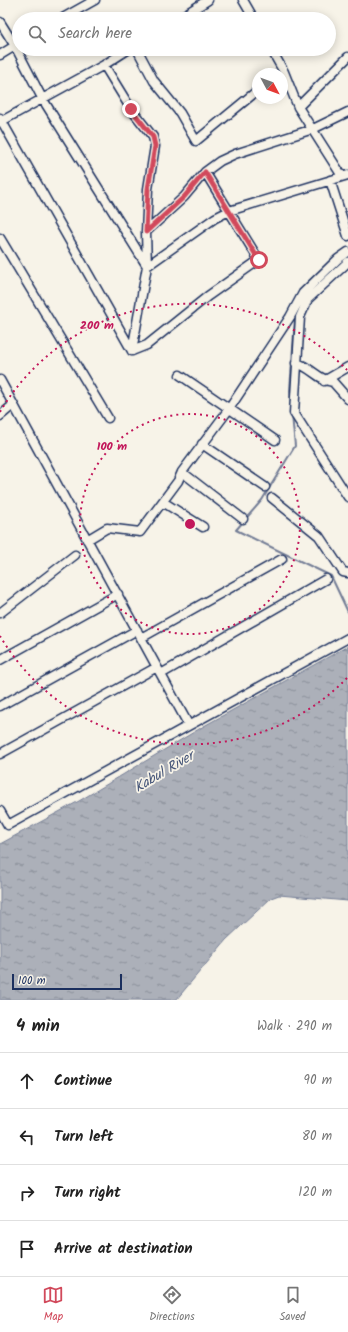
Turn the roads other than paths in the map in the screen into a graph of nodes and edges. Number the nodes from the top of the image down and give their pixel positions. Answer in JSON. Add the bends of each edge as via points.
{"nodes":[{"id":1,"x":95,"y":0,"type":"edge"},
{"id":2,"x":208,"y":0,"type":"edge"},
{"id":3,"x":243,"y":0,"type":"edge"},
{"id":4,"x":74,"y":12,"type":"edge"},
{"id":5,"x":189,"y":12,"type":"edge"},
{"id":6,"x":250,"y":12,"type":"edge"},
{"id":7,"x":0,"y":22,"type":"edge"},
{"id":8,"x":12,"y":38,"type":"edge"},
{"id":9,"x":12,"y":47,"type":"edge"},
{"id":10,"x":0,"y":55,"type":"edge"},
{"id":11,"x":23,"y":56,"type":"edge"},
{"id":12,"x":119,"y":56,"type":"edge"},
{"id":13,"x":141,"y":56,"type":"edge"},
{"id":14,"x":274,"y":56,"type":"edge"},
{"id":15,"x":348,"y":57,"type":"edge"},
{"id":16,"x":104,"y":66,"type":"junction"},
{"id":17,"x":280,"y":68,"type":"edge"},
{"id":18,"x":288,"y":86,"type":"edge"},
{"id":19,"x":252,"y":95,"type":"edge"},
{"id":20,"x":42,"y":98,"type":"junction"},
{"id":21,"x":298,"y":107,"type":"junction"},
{"id":22,"x":348,"y":112,"type":"edge"},
{"id":23,"x":1,"y":120,"type":"edge"},
{"id":24,"x":313,"y":129,"type":"junction"},
{"id":25,"x":205,"y":172,"type":"junction"},
{"id":26,"x":345,"y":175,"type":"edge"},
{"id":27,"x":330,"y":180,"type":"junction"},
{"id":28,"x":229,"y":211,"type":"junction"},
{"id":29,"x":146,"y":232,"type":"junction"},
{"id":30,"x":348,"y":236,"type":"edge"},
{"id":31,"x":0,"y":238,"type":"edge"},
{"id":32,"x":348,"y":252,"type":"edge"},
{"id":33,"x":348,"y":262,"type":"edge"},
{"id":34,"x":147,"y":266,"type":"junction"},
{"id":35,"x":132,"y":351,"type":"junction"},
{"id":36,"x":296,"y":363,"type":"junction"},
{"id":37,"x":348,"y":367,"type":"edge"},
{"id":38,"x":180,"y":375,"type":"dead end"},
{"id":39,"x":0,"y":380,"type":"edge"},
{"id":40,"x":324,"y":381,"type":"junction"},
{"id":41,"x":348,"y":399,"type":"edge"},
{"id":42,"x":13,"y":405,"type":"junction"},
{"id":43,"x":229,"y":409,"type":"junction"},
{"id":44,"x":0,"y":416,"type":"edge"},
{"id":45,"x":108,"y":418,"type":"dead end"},
{"id":46,"x":274,"y":440,"type":"dead end"},
{"id":47,"x":202,"y":444,"type":"junction"},
{"id":48,"x":182,"y":472,"type":"junction"},
{"id":49,"x":265,"y":487,"type":"dead end"},
{"id":50,"x":348,"y":497,"type":"edge"},
{"id":51,"x":272,"y":498,"type":"dead end"},
{"id":52,"x":163,"y":502,"type":"junction"},
{"id":53,"x":243,"y":519,"type":"dead end"},
{"id":54,"x":203,"y":527,"type":"dead end"},
{"id":55,"x":87,"y":540,"type":"junction"},
{"id":56,"x":75,"y":555,"type":"dead end"},
{"id":57,"x":282,"y":559,"type":"dead end"},
{"id":58,"x":348,"y":573,"type":"edge"},
{"id":59,"x":326,"y":579,"type":"dead end"},
{"id":60,"x":118,"y":594,"type":"junction"},
{"id":61,"x":0,"y":613,"type":"edge"},
{"id":62,"x":137,"y":630,"type":"junction"},
{"id":63,"x":141,"y":638,"type":"junction"},
{"id":64,"x":348,"y":638,"type":"edge"},
{"id":65,"x":0,"y":660,"type":"edge"},
{"id":66,"x":159,"y":671,"type":"junction"},
{"id":67,"x":0,"y":706,"type":"edge"},
{"id":68,"x":188,"y":724,"type":"junction"},
{"id":69,"x":0,"y":754,"type":"edge"},
{"id":70,"x":0,"y":811,"type":"edge"}],
"edges":[{"from":1,"to":4,"type":"street"},
{"from":2,"to":5,"type":"street"},
{"from":3,"to":6,"type":"street"},
{"from":7,"to":8,"type":"street"},
{"from":9,"to":10,"type":"street"},
{"from":11,"to":20,"type":"street"},
{"from":12,"to":16,"type":"street"},
{"from":13,"to":19,"type":"street","via":[[154,80],[180,113],[196,141]]},
{"from":14,"to":17,"type":"street"},
{"from":15,"to":21,"type":"street"},
{"from":16,"to":20,"type":"street"},
{"from":16,"to":29,"type":"street","via":[[131,109],[153,137],[155,146],[148,189]]},
{"from":18,"to":21,"type":"street"},
{"from":20,"to":23,"type":"street"},
{"from":20,"to":34,"type":"street"},
{"from":21,"to":24,"type":"street"},
{"from":22,"to":24,"type":"street"},
{"from":23,"to":35,"type":"street"},
{"from":24,"to":25,"type":"street","via":[[235,154]]},
{"from":24,"to":26,"type":"street"},
{"from":25,"to":28,"type":"street"},
{"from":25,"to":29,"type":"street","via":[[184,197]]},
{"from":26,"to":27,"type":"street"},
{"from":27,"to":28,"type":"street"},
{"from":27,"to":30,"type":"street"},
{"from":28,"to":34,"type":"street"},
{"from":28,"to":35,"type":"street","via":[[259,260],[208,296],[147,345]]},
{"from":29,"to":34,"type":"street"},
{"from":31,"to":45,"type":"street"},
{"from":32,"to":43,"type":"street","via":[[303,293]]},
{"from":33,"to":36,"type":"street","via":[[308,299],[300,317]]},
{"from":34,"to":35,"type":"street"},
{"from":36,"to":40,"type":"street","via":[[303,364]]},
{"from":36,"to":50,"type":"street","via":[[294,413]]},
{"from":37,"to":40,"type":"street"},
{"from":38,"to":43,"type":"street"},
{"from":39,"to":42,"type":"street"},
{"from":40,"to":41,"type":"street","via":[[333,382]]},
{"from":42,"to":44,"type":"street"},
{"from":42,"to":55,"type":"street"},
{"from":43,"to":46,"type":"street"},
{"from":43,"to":47,"type":"street"},
{"from":47,"to":48,"type":"street"},
{"from":47,"to":49,"type":"street"},
{"from":48,"to":52,"type":"street"},
{"from":48,"to":53,"type":"street"},
{"from":51,"to":58,"type":"street","via":[[318,536],[343,572]]},
{"from":52,"to":54,"type":"street"},
{"from":52,"to":55,"type":"street","via":[[140,532],[107,528]]},
{"from":55,"to":60,"type":"street"},
{"from":56,"to":61,"type":"street"},
{"from":57,"to":63,"type":"street"},
{"from":59,"to":66,"type":"street"},
{"from":60,"to":62,"type":"street"},
{"from":60,"to":65,"type":"street"},
{"from":62,"to":63,"type":"street"},
{"from":62,"to":67,"type":"street"},
{"from":63,"to":66,"type":"street"},
{"from":64,"to":68,"type":"street"},
{"from":66,"to":68,"type":"street"},
{"from":66,"to":69,"type":"street"},
{"from":68,"to":70,"type":"street","via":[[8,825]]}]}
